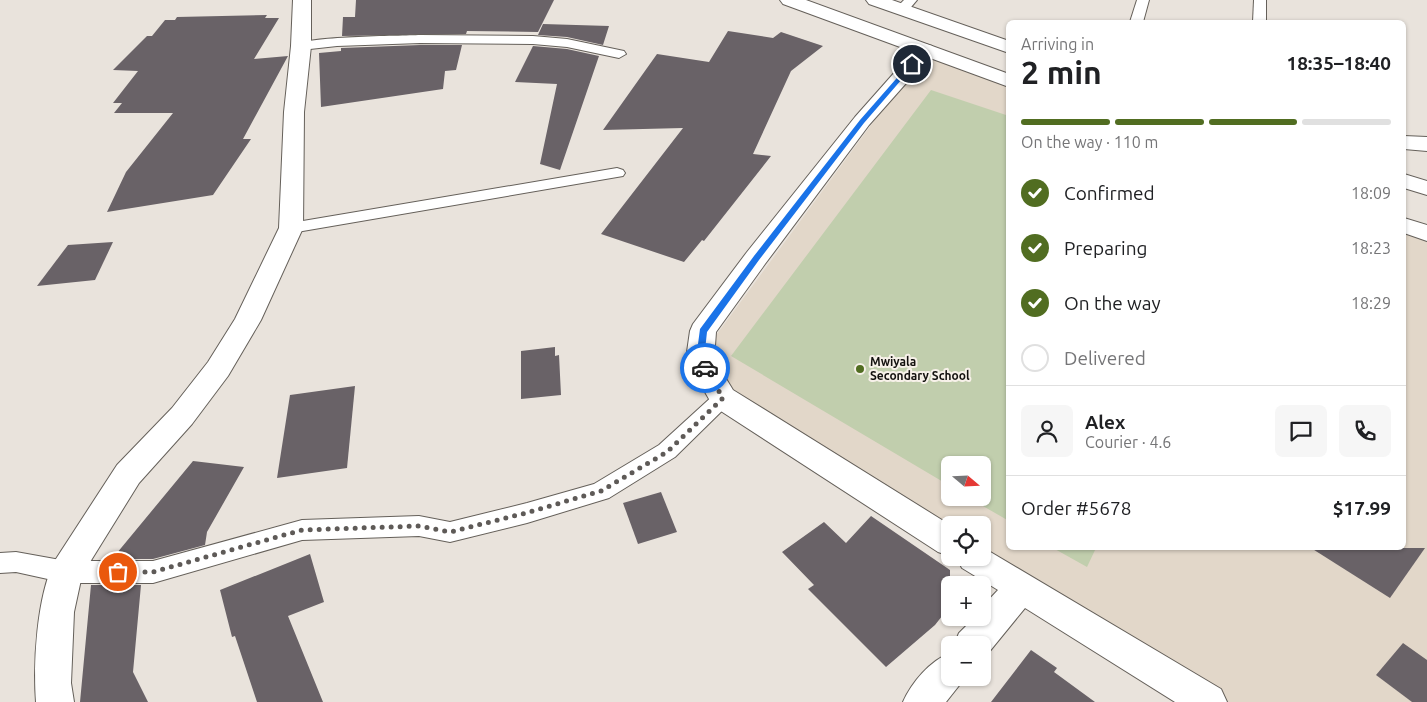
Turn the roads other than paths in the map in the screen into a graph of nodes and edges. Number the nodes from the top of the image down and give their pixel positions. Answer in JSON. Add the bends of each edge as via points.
{"nodes":[{"id":1,"x":302,"y":0,"type":"edge"},
{"id":2,"x":789,"y":0,"type":"edge"},
{"id":3,"x":875,"y":0,"type":"edge"},
{"id":4,"x":1143,"y":0,"type":"edge"},
{"id":5,"x":1260,"y":0,"type":"edge"},
{"id":6,"x":906,"y":5,"type":"edge"},
{"id":7,"x":1137,"y":20,"type":"edge"},
{"id":8,"x":1260,"y":20,"type":"edge"},
{"id":9,"x":301,"y":46,"type":"junction"},
{"id":10,"x":1006,"y":46,"type":"edge"},
{"id":11,"x":925,"y":50,"type":"junction"},
{"id":12,"x":619,"y":54,"type":"dead end"},
{"id":13,"x":1006,"y":80,"type":"edge"},
{"id":14,"x":1406,"y":143,"type":"edge"},
{"id":15,"x":1427,"y":144,"type":"edge"},
{"id":16,"x":617,"y":173,"type":"dead end"},
{"id":17,"x":1406,"y":182,"type":"edge"},
{"id":18,"x":1427,"y":188,"type":"edge"},
{"id":19,"x":1406,"y":226,"type":"edge"},
{"id":20,"x":291,"y":228,"type":"junction"},
{"id":21,"x":1427,"y":233,"type":"edge"},
{"id":22,"x":723,"y":398,"type":"junction"},
{"id":23,"x":941,"y":536,"type":"edge"},
{"id":24,"x":0,"y":563,"type":"edge"},
{"id":25,"x":987,"y":566,"type":"edge"},
{"id":26,"x":66,"y":572,"type":"junction"},
{"id":27,"x":1021,"y":588,"type":"junction"},
{"id":28,"x":980,"y":636,"type":"edge"},
{"id":29,"x":941,"y":680,"type":"edge"},
{"id":30,"x":55,"y":702,"type":"edge"},
{"id":31,"x":922,"y":702,"type":"edge"},
{"id":32,"x":1208,"y":702,"type":"edge"}],
"edges":[{"from":1,"to":9,"type":"main road"},
{"from":2,"to":11,"type":"main road"},
{"from":3,"to":6,"type":"main road"},
{"from":4,"to":7,"type":"lane"},
{"from":5,"to":8,"type":"lane"},
{"from":6,"to":10,"type":"main road"},
{"from":9,"to":12,"type":"lane","via":[[420,39],[524,40],[567,43]]},
{"from":9,"to":20,"type":"main road","via":[[294,112]]},
{"from":11,"to":13,"type":"main road"},
{"from":11,"to":22,"type":"main road","via":[[862,121],[703,331],[700,359]]},
{"from":14,"to":15,"type":"main road"},
{"from":16,"to":20,"type":"lane"},
{"from":17,"to":18,"type":"main road"},
{"from":19,"to":21,"type":"main road"},
{"from":20,"to":26,"type":"main road","via":[[248,320],[218,369],[182,416],[128,474]]},
{"from":22,"to":23,"type":"main road"},
{"from":22,"to":26,"type":"lane","via":[[667,452],[601,491],[526,513],[450,532],[419,526],[302,530],[153,572]]},
{"from":24,"to":26,"type":"lane","via":[[16,562]]},
{"from":25,"to":27,"type":"main road"},
{"from":26,"to":30,"type":"main road","via":[[57,612]]},
{"from":27,"to":28,"type":"main road"},
{"from":27,"to":32,"type":"main road"},
{"from":29,"to":31,"type":"main road"}]}
